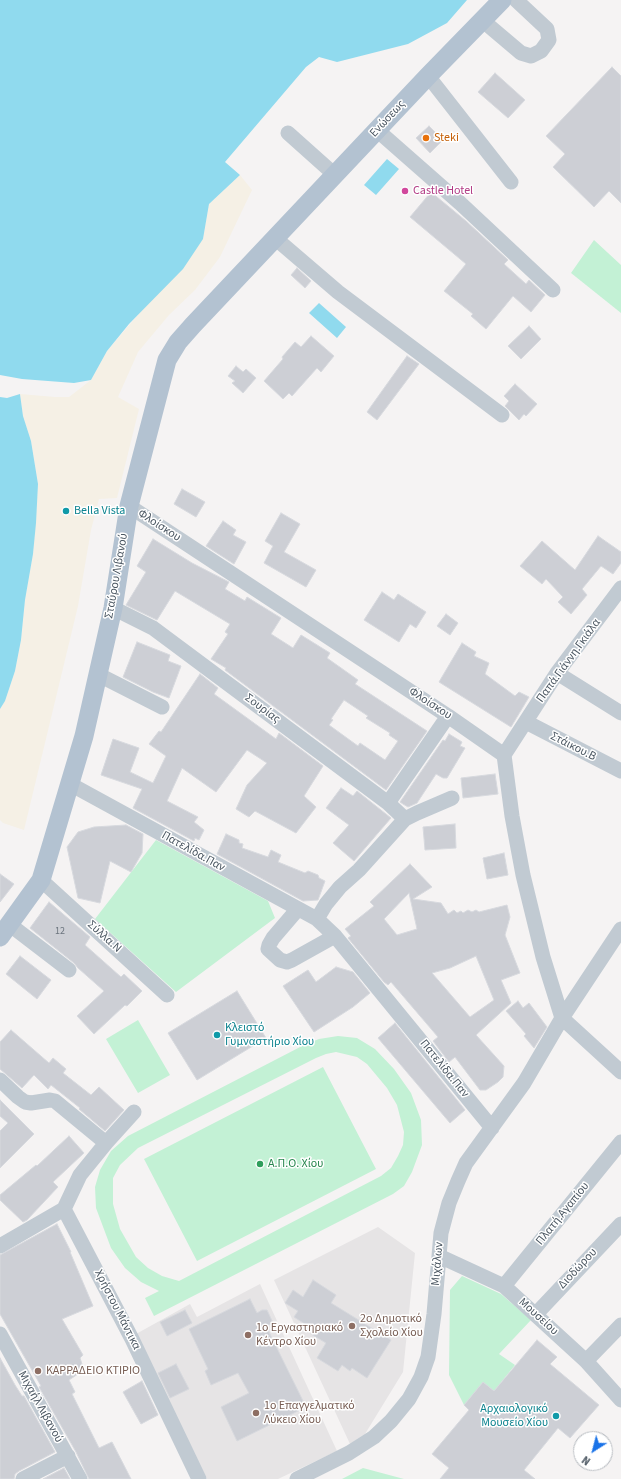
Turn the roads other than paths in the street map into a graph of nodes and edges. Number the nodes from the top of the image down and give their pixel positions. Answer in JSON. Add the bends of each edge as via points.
{"nodes":[{"id":1,"x":502,"y":0,"type":"edge"},
{"id":2,"x":516,"y":0,"type":"edge"},
{"id":3,"x":482,"y":20,"type":"junction"},
{"id":4,"x":428,"y":76,"type":"junction"},
{"id":5,"x":377,"y":130,"type":"junction"},
{"id":6,"x":288,"y":133,"type":"dead end"},
{"id":7,"x":335,"y":174,"type":"junction"},
{"id":8,"x":511,"y":182,"type":"dead end"},
{"id":9,"x":274,"y":238,"type":"junction"},
{"id":10,"x":553,"y":290,"type":"dead end"},
{"id":11,"x":502,"y":415,"type":"dead end"},
{"id":12,"x":129,"y":506,"type":"junction"},
{"id":13,"x":621,"y":588,"type":"edge"},
{"id":14,"x":112,"y":608,"type":"junction"},
{"id":15,"x":557,"y":673,"type":"junction"},
{"id":16,"x":99,"y":675,"type":"junction"},
{"id":17,"x":162,"y":707,"type":"dead end"},
{"id":18,"x":621,"y":713,"type":"edge"},
{"id":19,"x":448,"y":716,"type":"junction"},
{"id":20,"x":526,"y":722,"type":"junction"},
{"id":21,"x":504,"y":755,"type":"junction"},
{"id":22,"x":621,"y":771,"type":"edge"},
{"id":23,"x":70,"y":784,"type":"junction"},
{"id":24,"x":452,"y":798,"type":"dead end"},
{"id":25,"x":388,"y":803,"type":"junction"},
{"id":26,"x":405,"y":819,"type":"junction"},
{"id":27,"x":41,"y":880,"type":"junction"},
{"id":28,"x":297,"y":910,"type":"junction"},
{"id":29,"x":317,"y":919,"type":"junction"},
{"id":30,"x":5,"y":930,"type":"edge"},
{"id":31,"x":335,"y":936,"type":"junction"},
{"id":32,"x":619,"y":937,"type":"edge"},
{"id":33,"x":69,"y":970,"type":"dead end"},
{"id":34,"x":167,"y":995,"type":"dead end"},
{"id":35,"x":562,"y":1018,"type":"junction"},
{"id":36,"x":621,"y":1072,"type":"edge"},
{"id":37,"x":0,"y":1080,"type":"edge"},
{"id":38,"x":134,"y":1112,"type":"dead end"},
{"id":39,"x":492,"y":1128,"type":"junction"},
{"id":40,"x":621,"y":1142,"type":"edge"},
{"id":41,"x":106,"y":1143,"type":"junction"},
{"id":42,"x":64,"y":1209,"type":"junction"},
{"id":43,"x":621,"y":1224,"type":"edge"},
{"id":44,"x":0,"y":1246,"type":"edge"},
{"id":45,"x":439,"y":1256,"type":"junction"},
{"id":46,"x":504,"y":1286,"type":"junction"},
{"id":47,"x":536,"y":1314,"type":"junction"},
{"id":48,"x":621,"y":1325,"type":"edge"},
{"id":49,"x":0,"y":1334,"type":"edge"},
{"id":50,"x":586,"y":1361,"type":"junction"},
{"id":51,"x":621,"y":1400,"type":"edge"},
{"id":52,"x":68,"y":1456,"type":"junction"},
{"id":53,"x":23,"y":1479,"type":"edge"},
{"id":54,"x":80,"y":1479,"type":"edge"},
{"id":55,"x":198,"y":1479,"type":"edge"},
{"id":56,"x":297,"y":1479,"type":"edge"}],
"edges":[{"from":1,"to":3,"type":"main road","name":"Ενώσεως"},
{"from":2,"to":3,"type":"street","via":[[547,29],[549,40],[541,52],[531,56],[521,53]]},
{"from":3,"to":4,"type":"main road","name":"Ενώσεως"},
{"from":4,"to":5,"type":"main road","name":"Ενώσεως"},
{"from":4,"to":8,"type":"street"},
{"from":5,"to":7,"type":"main road","name":"Ενώσεως"},
{"from":5,"to":10,"type":"street"},
{"from":6,"to":7,"type":"street"},
{"from":7,"to":9,"type":"main road","name":"Ενώσεως"},
{"from":9,"to":11,"type":"street","via":[[338,292]]},
{"from":9,"to":12,"type":"main road","name":"Σταύρου Λιβανού","via":[[178,342],[167,360]]},
{"from":12,"to":14,"type":"main road","name":"Σταύρου Λιβανού"},
{"from":12,"to":19,"type":"street","name":"Φλοίσκου"},
{"from":13,"to":15,"type":"street","name":"Παπά.Γιάννη.Γκιάλα"},
{"from":14,"to":16,"type":"main road","name":"Σταύρου Λιβανού"},
{"from":14,"to":25,"type":"street","name":"Σουρίας","via":[[153,628]]},
{"from":15,"to":18,"type":"street"},
{"from":15,"to":20,"type":"street","name":"Παπά.Γιάννη.Γκιάλα"},
{"from":16,"to":17,"type":"street"},
{"from":16,"to":23,"type":"main road","name":"Σταύρου Λιβανού"},
{"from":19,"to":21,"type":"street","name":"Φλοίσκου"},
{"from":19,"to":25,"type":"street"},
{"from":20,"to":21,"type":"street","name":"Παπά.Γιάννη.Γκιάλα"},
{"from":20,"to":22,"type":"street","name":"Στάικου.Β"},
{"from":21,"to":35,"type":"street","via":[[523,875],[542,957]]},
{"from":23,"to":27,"type":"main road","name":"Σταύρου Λιβανού"},
{"from":23,"to":28,"type":"street","name":"Πατελίδα.Παν"},
{"from":24,"to":26,"type":"street"},
{"from":25,"to":26,"type":"street","name":"Σουρίας"},
{"from":26,"to":29,"type":"street","via":[[340,887]]},
{"from":27,"to":30,"type":"main road","name":"Σταύρου Λιβανού"},
{"from":27,"to":34,"type":"street","name":"Σύλλα.Ν"},
{"from":28,"to":29,"type":"street","name":"Πατελίδα.Παν"},
{"from":28,"to":31,"type":"street","via":[[269,945],[268,948],[280,960],[292,960]]},
{"from":29,"to":31,"type":"street","name":"Πατελίδα.Παν"},
{"from":30,"to":33,"type":"street"},
{"from":31,"to":39,"type":"street","name":"Πατελίδα.Παν"},
{"from":32,"to":35,"type":"street","name":"Μιχάλων"},
{"from":35,"to":36,"type":"street"},
{"from":35,"to":39,"type":"street","name":"Μιχάλων","via":[[524,1082]]},
{"from":37,"to":41,"type":"street","via":[[25,1102],[31,1104],[55,1101]]},
{"from":38,"to":41,"type":"street"},
{"from":39,"to":45,"type":"street","name":"Μιχάλων","via":[[466,1163],[458,1181],[441,1233]]},
{"from":40,"to":46,"type":"street","name":"Πλατή.Αγαπίου"},
{"from":41,"to":42,"type":"street","via":[[80,1175]]},
{"from":42,"to":44,"type":"street"},
{"from":42,"to":55,"type":"street","name":"Χρήστου Μάντικα","via":[[132,1339]]},
{"from":43,"to":47,"type":"street","name":"Διοδώρου"},
{"from":45,"to":46,"type":"street","name":"Μουσείου"},
{"from":45,"to":56,"type":"street","name":"Μιχάλων","via":[[428,1357],[409,1399],[391,1422],[374,1437],[349,1453]]},
{"from":46,"to":47,"type":"street","name":"Μουσείου"},
{"from":47,"to":50,"type":"street","name":"Μουσείου"},
{"from":48,"to":50,"type":"street"},
{"from":49,"to":52,"type":"street","name":"Μιχαήλ Λιβανού"},
{"from":50,"to":51,"type":"street","name":"Μουσείου"},
{"from":52,"to":53,"type":"street"},
{"from":52,"to":54,"type":"street","name":"Μιχαήλ Λιβανού"}]}
